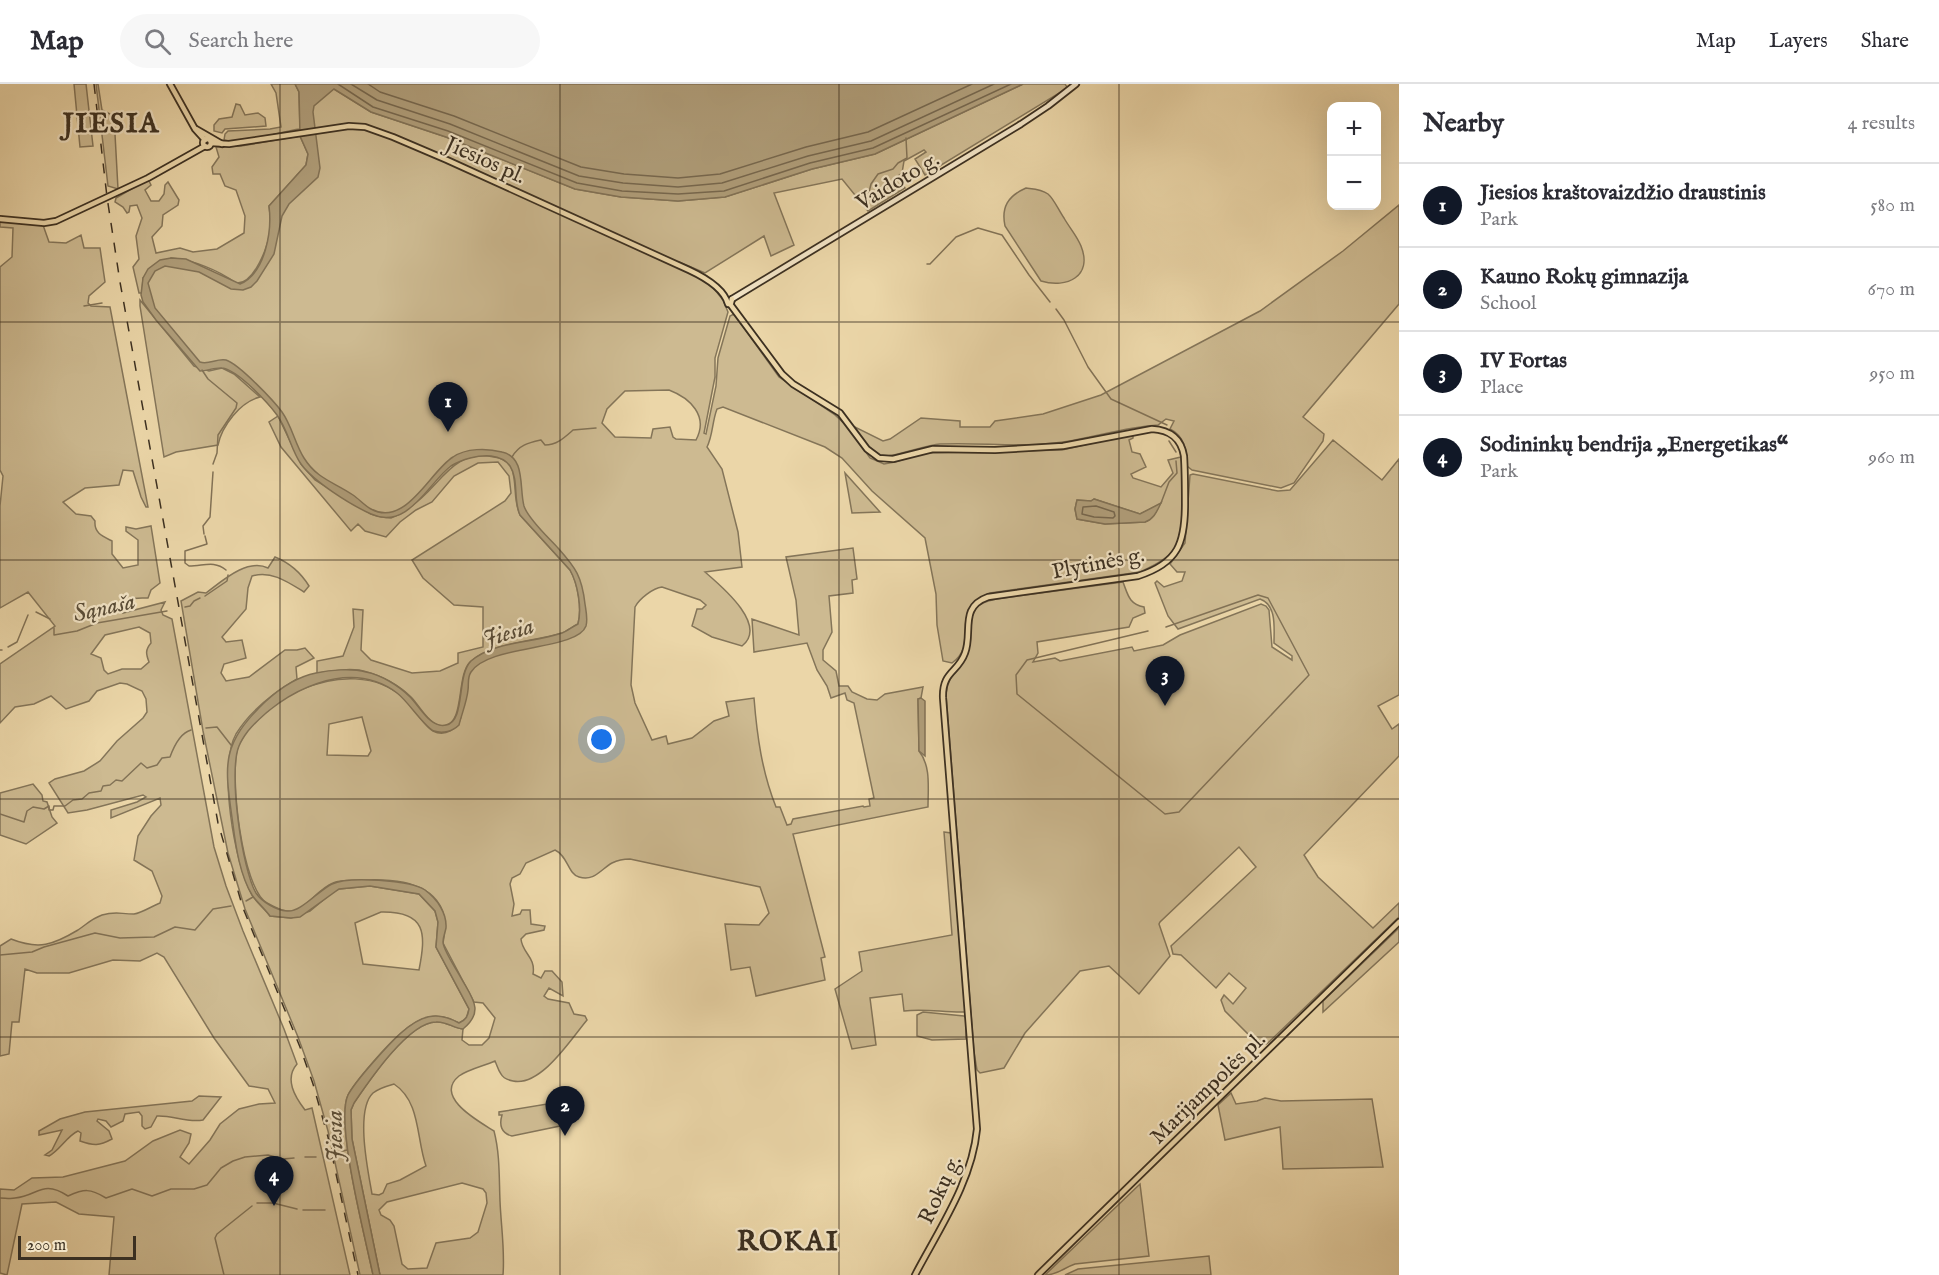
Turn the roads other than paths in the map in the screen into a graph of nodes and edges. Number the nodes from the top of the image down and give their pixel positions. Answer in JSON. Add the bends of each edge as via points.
{"nodes":[{"id":1,"x":170,"y":84,"type":"edge"},
{"id":2,"x":1076,"y":84,"type":"edge"},
{"id":3,"x":195,"y":129,"type":"junction"},
{"id":4,"x":205,"y":143,"type":"junction"},
{"id":5,"x":222,"y":144,"type":"junction"},
{"id":6,"x":0,"y":219,"type":"edge"},
{"id":7,"x":730,"y":301,"type":"junction"},
{"id":8,"x":1399,"y":922,"type":"edge"},
{"id":9,"x":973,"y":1077,"type":"joint"},
{"id":10,"x":915,"y":1275,"type":"edge"},
{"id":11,"x":1038,"y":1275,"type":"edge"}],
"edges":[{"from":1,"to":3,"type":"main road"},
{"from":2,"to":7,"type":"main road","name":"Vaidoto g.","via":[[1021,124]]},
{"from":3,"to":4,"type":"main road"},
{"from":3,"to":5,"type":"main road"},
{"from":4,"to":5,"type":"main road","name":"Jiesios pl."},
{"from":4,"to":6,"type":"main road","via":[[148,178],[56,221]]},
{"from":5,"to":7,"type":"main road","name":"Jiesios pl.","via":[[365,127],[418,147],[689,270],[714,285]]},
{"from":7,"to":9,"type":"main road","name":"Plytinės g.","via":[[782,374],[840,413],[867,449],[879,458],[893,459],[933,449],[1063,446],[1152,429],[1172,434],[1183,450],[1184,533],[1180,545],[1166,561],[1151,571],[1127,578],[979,600],[969,616],[964,656],[944,683]]},
{"from":8,"to":11,"type":"main road","name":"Marijampolės pl."},
{"from":9,"to":10,"type":"main road","name":"Rokų g.","via":[[977,1129],[972,1160]]}]}
